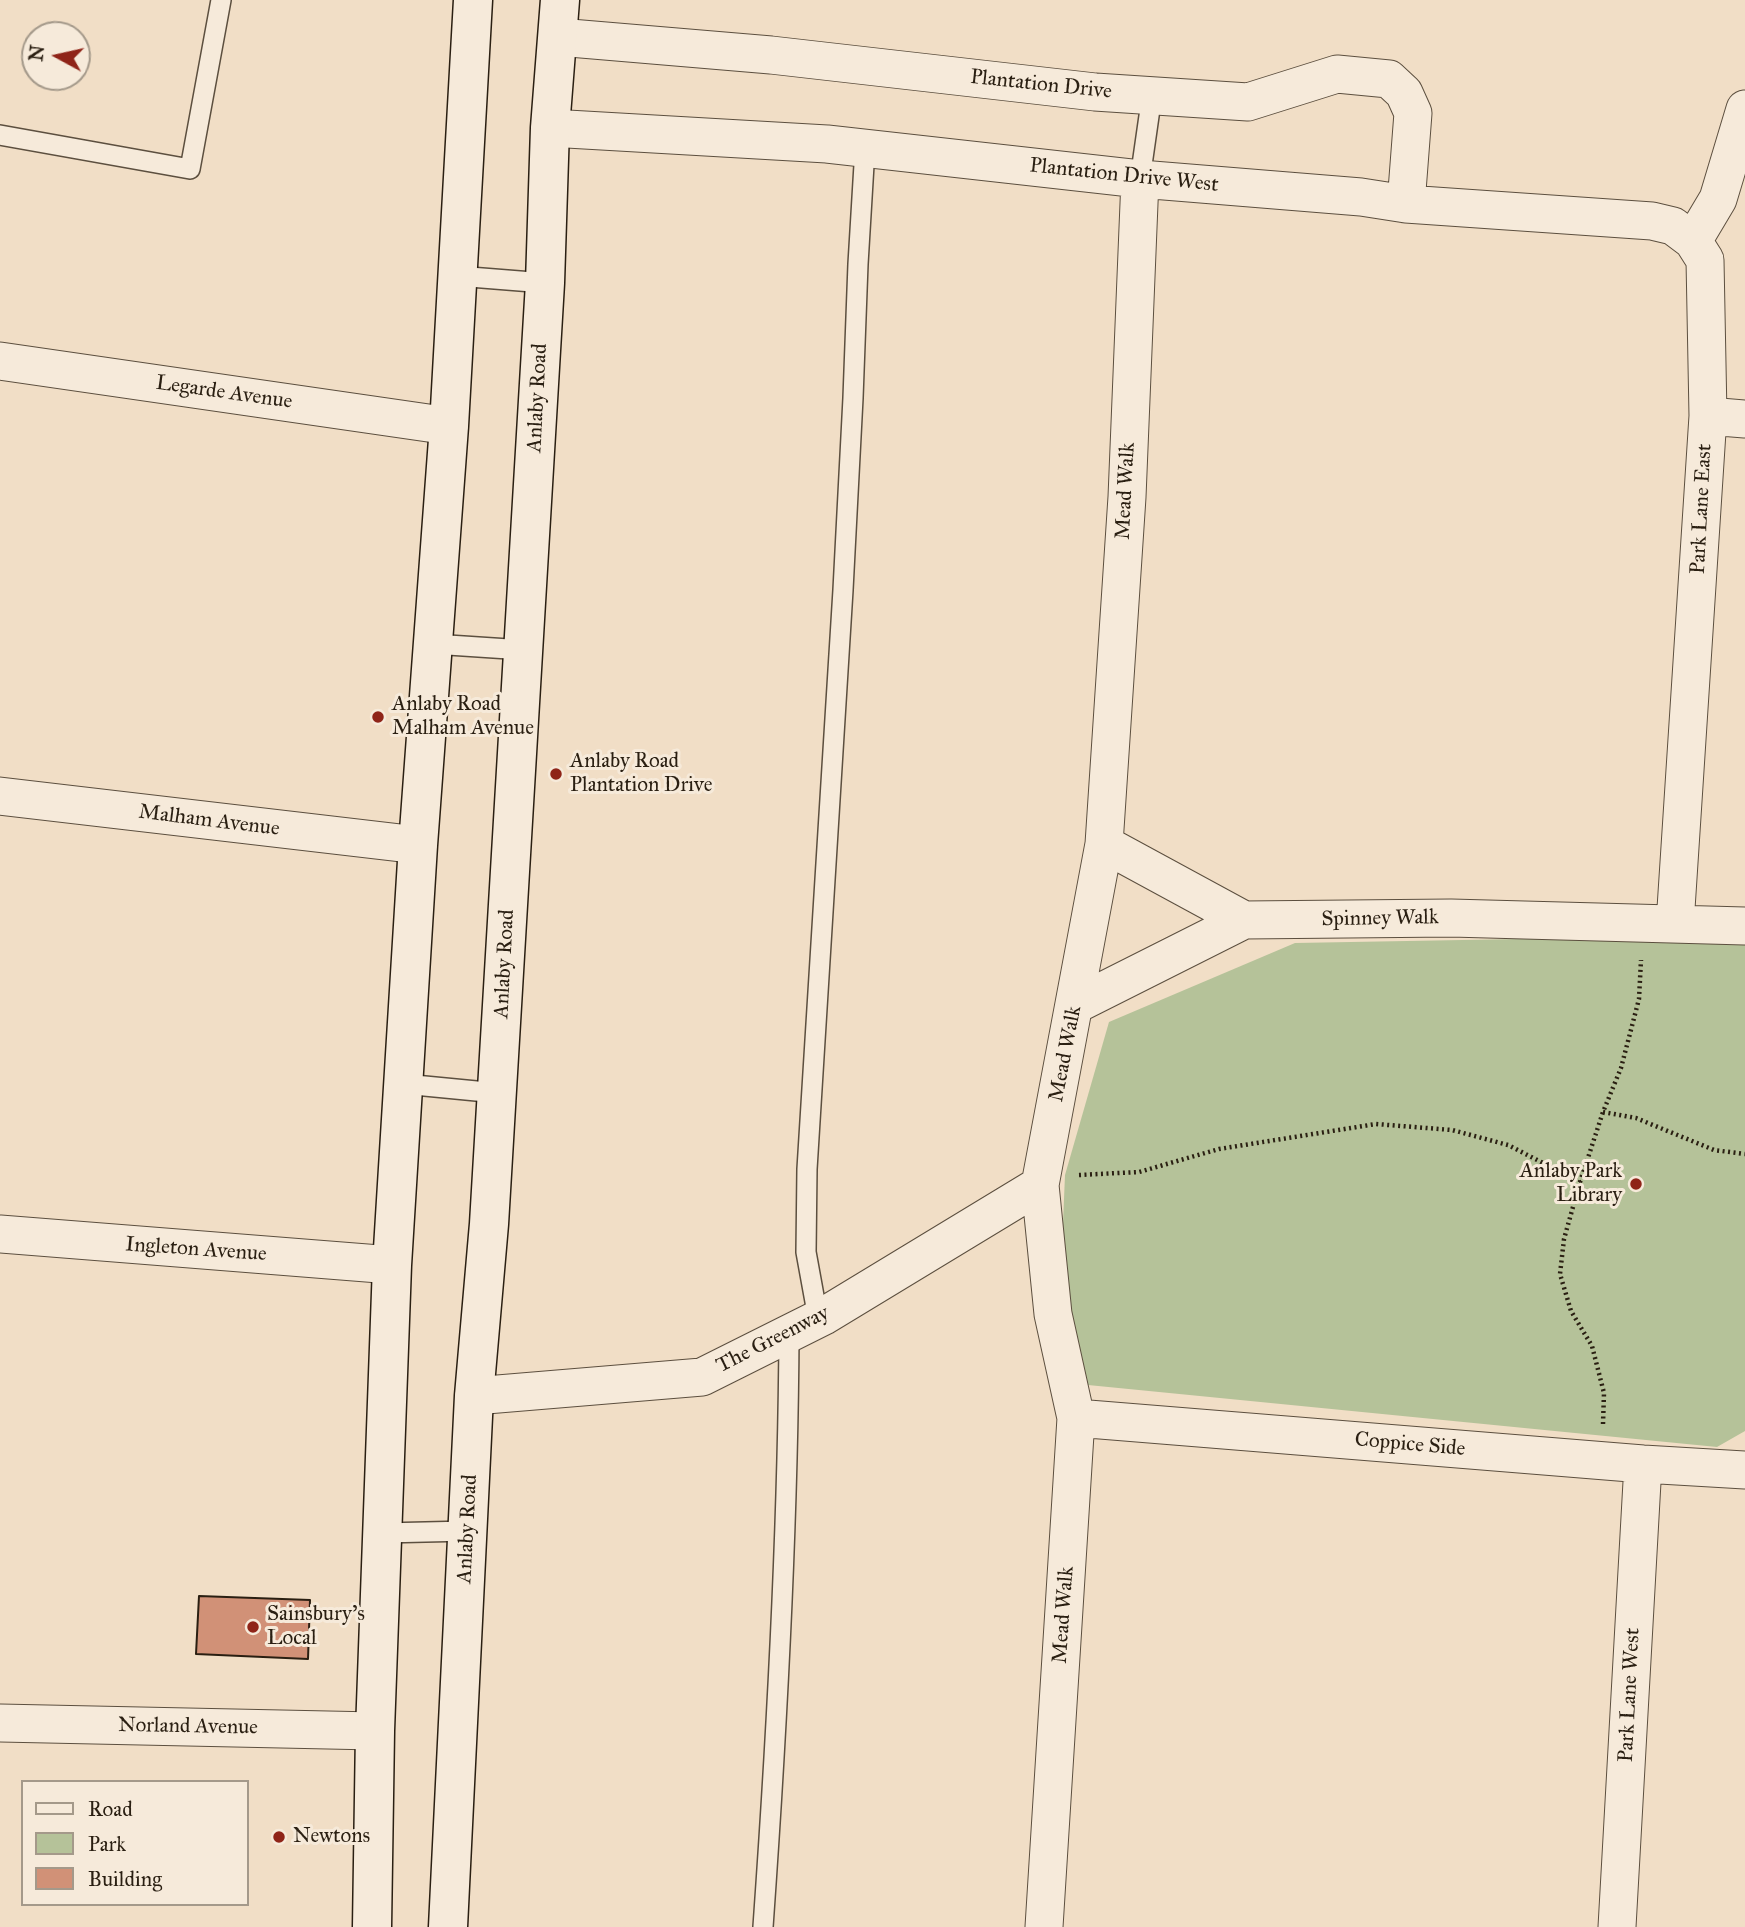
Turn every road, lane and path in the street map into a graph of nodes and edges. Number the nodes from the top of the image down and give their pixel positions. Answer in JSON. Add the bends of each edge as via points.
{"nodes":[{"id":1,"x":221,"y":0,"type":"edge"},
{"id":2,"x":473,"y":0,"type":"edge"},
{"id":3,"x":559,"y":0,"type":"edge"},
{"id":4,"x":558,"y":37,"type":"junction"},
{"id":5,"x":1152,"y":95,"type":"junction"},
{"id":6,"x":1745,"y":109,"type":"edge"},
{"id":7,"x":550,"y":128,"type":"junction"},
{"id":8,"x":0,"y":135,"type":"edge"},
{"id":9,"x":865,"y":148,"type":"junction"},
{"id":10,"x":1139,"y":179,"type":"junction"},
{"id":11,"x":1406,"y":204,"type":"junction"},
{"id":12,"x":1693,"y":241,"type":"junction"},
{"id":13,"x":457,"y":276,"type":"junction"},
{"id":14,"x":545,"y":283,"type":"junction"},
{"id":15,"x":0,"y":361,"type":"edge"},
{"id":16,"x":1708,"y":416,"type":"junction"},
{"id":17,"x":1745,"y":419,"type":"edge"},
{"id":18,"x":449,"y":426,"type":"junction"},
{"id":19,"x":433,"y":644,"type":"junction"},
{"id":20,"x":524,"y":650,"type":"junction"},
{"id":21,"x":0,"y":796,"type":"edge"},
{"id":22,"x":1104,"y":844,"type":"junction"},
{"id":23,"x":418,"y":845,"type":"junction"},
{"id":24,"x":1244,"y":920,"type":"junction"},
{"id":25,"x":1675,"y":924,"type":"junction"},
{"id":26,"x":1745,"y":926,"type":"edge"},
{"id":27,"x":1642,"y":958,"type":"dead end"},
{"id":28,"x":1075,"y":1005,"type":"junction"},
{"id":29,"x":404,"y":1084,"type":"junction"},
{"id":30,"x":497,"y":1093,"type":"junction"},
{"id":31,"x":1603,"y":1112,"type":"junction"},
{"id":32,"x":1745,"y":1154,"type":"edge"},
{"id":33,"x":1077,"y":1175,"type":"dead end"},
{"id":34,"x":1580,"y":1182,"type":"junction"},
{"id":35,"x":1040,"y":1185,"type":"junction"},
{"id":36,"x":0,"y":1234,"type":"edge"},
{"id":37,"x":392,"y":1265,"type":"junction"},
{"id":38,"x":804,"y":1326,"type":"junction"},
{"id":39,"x":474,"y":1396,"type":"junction"},
{"id":40,"x":1076,"y":1418,"type":"junction"},
{"id":41,"x":1603,"y":1435,"type":"dead end"},
{"id":42,"x":1643,"y":1464,"type":"junction"},
{"id":43,"x":1745,"y":1470,"type":"edge"},
{"id":44,"x":468,"y":1531,"type":"junction"},
{"id":45,"x":383,"y":1532,"type":"junction"},
{"id":46,"x":0,"y":1723,"type":"edge"},
{"id":47,"x":375,"y":1731,"type":"junction"},
{"id":48,"x":372,"y":1927,"type":"edge"},
{"id":49,"x":448,"y":1927,"type":"edge"},
{"id":50,"x":763,"y":1927,"type":"edge"},
{"id":51,"x":1044,"y":1927,"type":"edge"},
{"id":52,"x":1616,"y":1927,"type":"edge"}],
"edges":[{"from":1,"to":8,"type":"lane","via":[[190,169]]},
{"from":2,"to":13,"type":"main road"},
{"from":3,"to":4,"type":"main road","name":"Anlaby Road"},
{"from":4,"to":5,"type":"street","name":"Plantation Drive"},
{"from":4,"to":7,"type":"main road","name":"Anlaby Road"},
{"from":5,"to":10,"type":"lane"},
{"from":5,"to":11,"type":"street","name":"Plantation Drive","via":[[1248,102],[1337,74],[1389,79],[1404,93],[1413,113]]},
{"from":6,"to":12,"type":"street","via":[[1718,199]]},
{"from":7,"to":9,"type":"street","name":"Plantation Drive West"},
{"from":7,"to":14,"type":"main road","name":"Anlaby Road"},
{"from":9,"to":10,"type":"street","name":"Plantation Drive West"},
{"from":9,"to":38,"type":"lane","via":[[807,1169]]},
{"from":10,"to":11,"type":"street","name":"Plantation Drive West"},
{"from":10,"to":22,"type":"street","name":"Mead Walk","via":[[1126,498]]},
{"from":11,"to":12,"type":"street","name":"Plantation Drive West","via":[[1652,221],[1673,226]]},
{"from":12,"to":16,"type":"street","name":"Park Lane East","via":[[1705,260]]},
{"from":13,"to":14,"type":"lane"},
{"from":13,"to":18,"type":"main road"},
{"from":14,"to":20,"type":"main road","name":"Anlaby Road"},
{"from":15,"to":18,"type":"street","name":"Legarde Avenue"},
{"from":16,"to":17,"type":"street"},
{"from":16,"to":25,"type":"street","name":"Park Lane East"},
{"from":18,"to":19,"type":"main road"},
{"from":19,"to":20,"type":"lane"},
{"from":19,"to":23,"type":"main road"},
{"from":20,"to":30,"type":"main road","name":"Anlaby Road"},
{"from":21,"to":23,"type":"street","name":"Malham Avenue"},
{"from":22,"to":24,"type":"street","name":"Spinney Walk"},
{"from":22,"to":28,"type":"street","name":"Mead Walk"},
{"from":23,"to":29,"type":"main road"},
{"from":24,"to":25,"type":"street","name":"Spinney Walk","via":[[1451,918]]},
{"from":24,"to":28,"type":"street"},
{"from":25,"to":26,"type":"street","name":"Spinney Walk"},
{"from":27,"to":31,"type":"path","via":[[1639,999]]},
{"from":28,"to":35,"type":"street","name":"Mead Walk"},
{"from":29,"to":30,"type":"lane"},
{"from":29,"to":37,"type":"main road"},
{"from":30,"to":39,"type":"main road","name":"Anlaby Road"},
{"from":31,"to":32,"type":"path","via":[[1636,1118],[1714,1150]]},
{"from":31,"to":34,"type":"path"},
{"from":33,"to":34,"type":"path","via":[[1139,1172],[1219,1149],[1376,1124],[1452,1130],[1508,1145]]},
{"from":34,"to":41,"type":"path","via":[[1564,1239],[1560,1274],[1571,1311],[1592,1346],[1604,1393]]},
{"from":35,"to":38,"type":"street","name":"The Greenway"},
{"from":35,"to":40,"type":"street","name":"Mead Walk","via":[[1054,1314]]},
{"from":36,"to":37,"type":"street","name":"Ingleton Avenue"},
{"from":37,"to":45,"type":"main road"},
{"from":38,"to":39,"type":"street","name":"The Greenway","via":[[702,1377]]},
{"from":38,"to":50,"type":"lane","via":[[789,1430]]},
{"from":39,"to":44,"type":"main road","name":"Anlaby Road"},
{"from":40,"to":42,"type":"street","name":"Coppice Side"},
{"from":40,"to":51,"type":"street","name":"Mead Walk"},
{"from":42,"to":43,"type":"street","name":"Coppice Side"},
{"from":42,"to":52,"type":"street","name":"Park Lane West"},
{"from":44,"to":45,"type":"lane"},
{"from":44,"to":49,"type":"main road","name":"Anlaby Road"},
{"from":45,"to":47,"type":"main road"},
{"from":46,"to":47,"type":"street","name":"Norland Avenue"},
{"from":47,"to":48,"type":"main road"}]}
